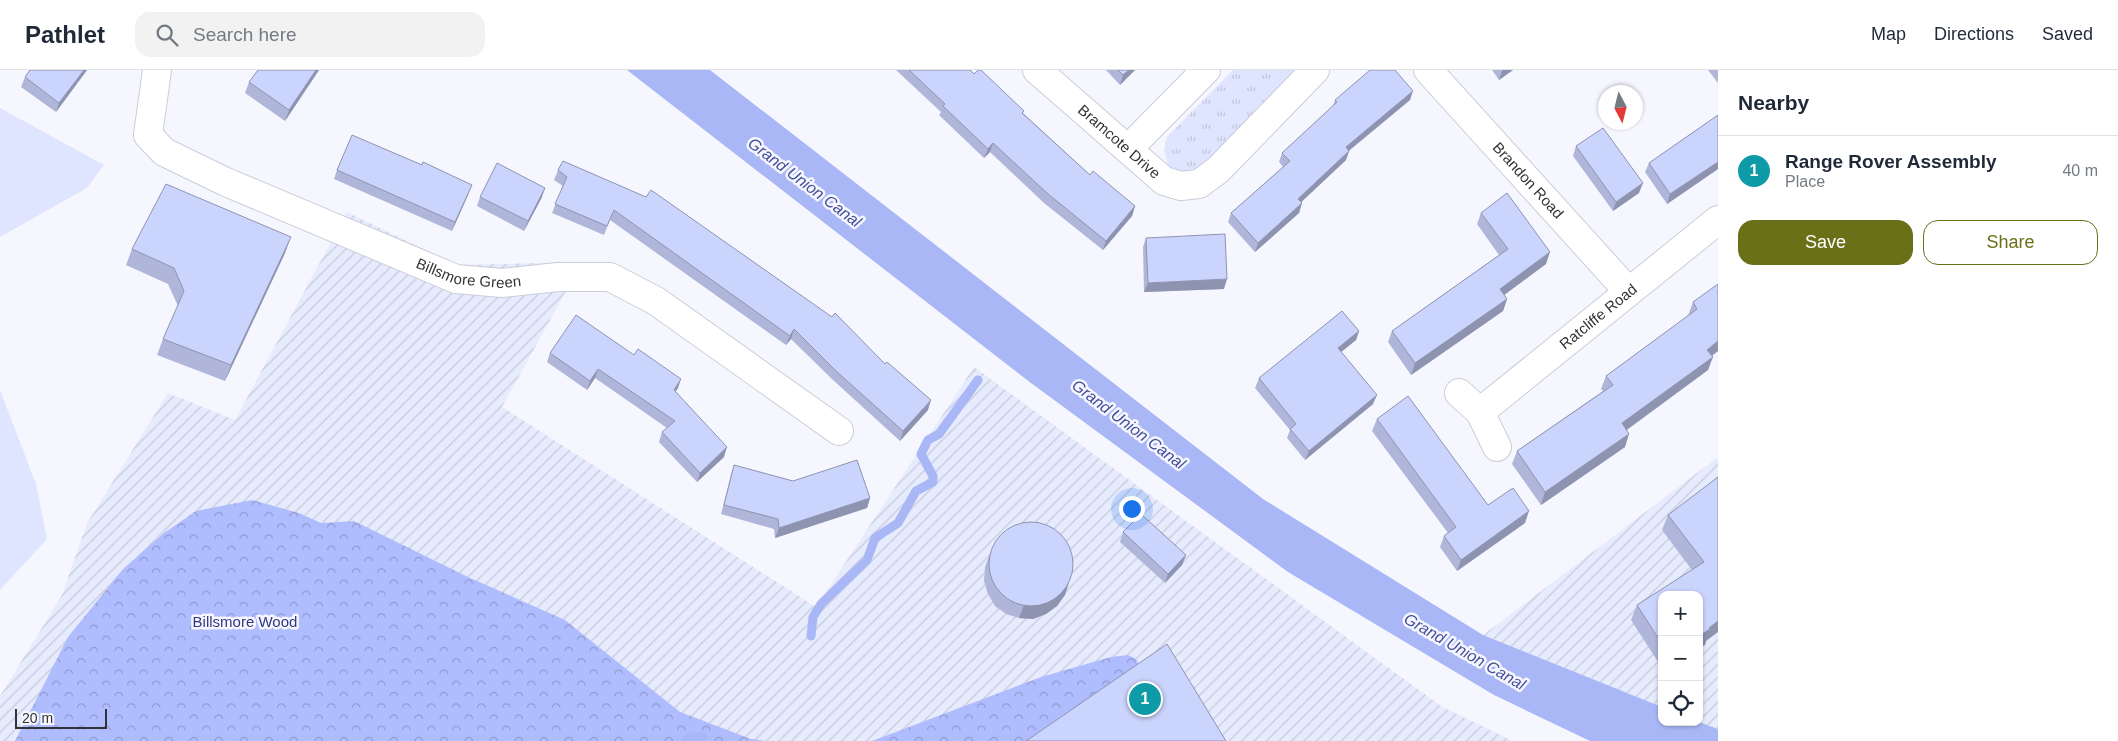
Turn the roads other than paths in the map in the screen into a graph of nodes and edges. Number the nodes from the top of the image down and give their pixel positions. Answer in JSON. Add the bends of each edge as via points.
{"nodes":[{"id":1,"x":157,"y":70,"type":"edge"},
{"id":2,"x":1037,"y":70,"type":"edge"},
{"id":3,"x":1206,"y":70,"type":"edge"},
{"id":4,"x":1315,"y":70,"type":"edge"},
{"id":5,"x":1428,"y":70,"type":"edge"},
{"id":6,"x":1128,"y":149,"type":"junction"},
{"id":7,"x":1718,"y":220,"type":"edge"},
{"id":8,"x":1628,"y":291,"type":"junction"},
{"id":9,"x":1459,"y":392,"type":"dead end"},
{"id":10,"x":1480,"y":412,"type":"junction"},
{"id":11,"x":839,"y":432,"type":"dead end"},
{"id":12,"x":1497,"y":447,"type":"dead end"}],
"edges":[{"from":1,"to":11,"type":"street","name":"Billsmore Green","via":[[148,135],[164,152],[226,182],[456,279],[502,283],[610,276],[656,301]]},
{"from":2,"to":6,"type":"street","name":"Bramcote Drive"},
{"from":3,"to":6,"type":"street"},
{"from":4,"to":6,"type":"street","name":"Bramcote Drive","via":[[1218,170],[1199,184],[1181,186],[1164,181]]},
{"from":5,"to":8,"type":"street","name":"Brandon Road"},
{"from":7,"to":8,"type":"street","name":"Ratcliffe Road"},
{"from":8,"to":10,"type":"street","name":"Ratcliffe Road"},
{"from":9,"to":10,"type":"street"},
{"from":10,"to":12,"type":"street"}]}
